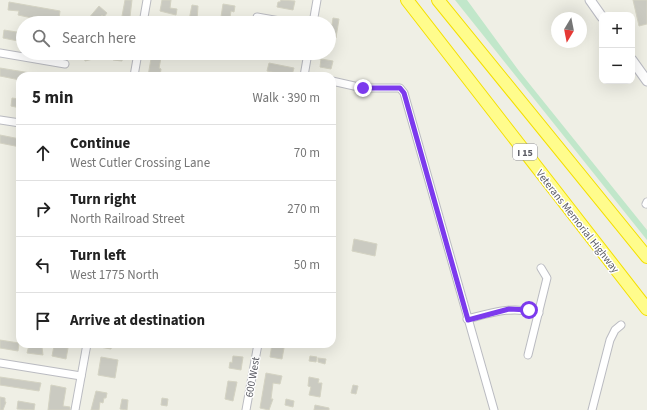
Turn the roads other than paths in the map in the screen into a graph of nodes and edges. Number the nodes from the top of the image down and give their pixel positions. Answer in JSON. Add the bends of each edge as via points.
{"nodes":[{"id":1,"x":147,"y":0,"type":"edge"},
{"id":2,"x":317,"y":0,"type":"edge"},
{"id":3,"x":407,"y":0,"type":"edge"},
{"id":4,"x":438,"y":0,"type":"edge"},
{"id":5,"x":590,"y":0,"type":"edge"},
{"id":6,"x":599,"y":13,"type":"edge"},
{"id":7,"x":144,"y":16,"type":"edge"},
{"id":8,"x":314,"y":16,"type":"edge"},
{"id":9,"x":0,"y":53,"type":"edge"},
{"id":10,"x":16,"y":56,"type":"edge"},
{"id":11,"x":41,"y":60,"type":"edge"},
{"id":12,"x":137,"y":60,"type":"edge"},
{"id":13,"x":307,"y":60,"type":"edge"},
{"id":14,"x":65,"y":64,"type":"dead end"},
{"id":15,"x":635,"y":64,"type":"edge"},
{"id":16,"x":135,"y":72,"type":"edge"},
{"id":17,"x":306,"y":72,"type":"edge"},
{"id":18,"x":647,"y":81,"type":"edge"},
{"id":19,"x":336,"y":82,"type":"edge"},
{"id":20,"x":0,"y":120,"type":"edge"},
{"id":21,"x":16,"y":122,"type":"edge"},
{"id":22,"x":647,"y":258,"type":"edge"},
{"id":23,"x":541,"y":268,"type":"dead end"},
{"id":24,"x":647,"y":309,"type":"edge"},
{"id":25,"x":539,"y":313,"type":"junction"},
{"id":26,"x":468,"y":320,"type":"junction"},
{"id":27,"x":621,"y":325,"type":"dead end"},
{"id":28,"x":86,"y":348,"type":"edge"},
{"id":29,"x":257,"y":348,"type":"edge"},
{"id":30,"x":528,"y":355,"type":"dead end"},
{"id":31,"x":0,"y":363,"type":"edge"},
{"id":32,"x":81,"y":376,"type":"junction"},
{"id":33,"x":75,"y":410,"type":"edge"},
{"id":34,"x":246,"y":410,"type":"edge"},
{"id":35,"x":494,"y":410,"type":"edge"},
{"id":36,"x":592,"y":410,"type":"edge"}],
"edges":[{"from":1,"to":7,"type":"street"},
{"from":2,"to":8,"type":"street"},
{"from":3,"to":24,"type":"highway","name":"Veterans Memorial Highway","number":"I 15"},
{"from":4,"to":22,"type":"highway","number":"I 15"},
{"from":5,"to":6,"type":"main road"},
{"from":9,"to":10,"type":"street"},
{"from":11,"to":14,"type":"street"},
{"from":12,"to":16,"type":"street"},
{"from":13,"to":17,"type":"street"},
{"from":15,"to":18,"type":"main road"},
{"from":19,"to":26,"type":"street","via":[[363,88],[400,88],[404,93]]},
{"from":20,"to":21,"type":"street"},
{"from":23,"to":25,"type":"street","via":[[547,278]]},
{"from":25,"to":26,"type":"street","via":[[509,309]]},
{"from":25,"to":30,"type":"street"},
{"from":26,"to":35,"type":"street"},
{"from":27,"to":36,"type":"street","via":[[610,340]]},
{"from":28,"to":32,"type":"street"},
{"from":29,"to":34,"type":"street","name":"600 West"},
{"from":31,"to":32,"type":"street"},
{"from":32,"to":33,"type":"street"}]}
